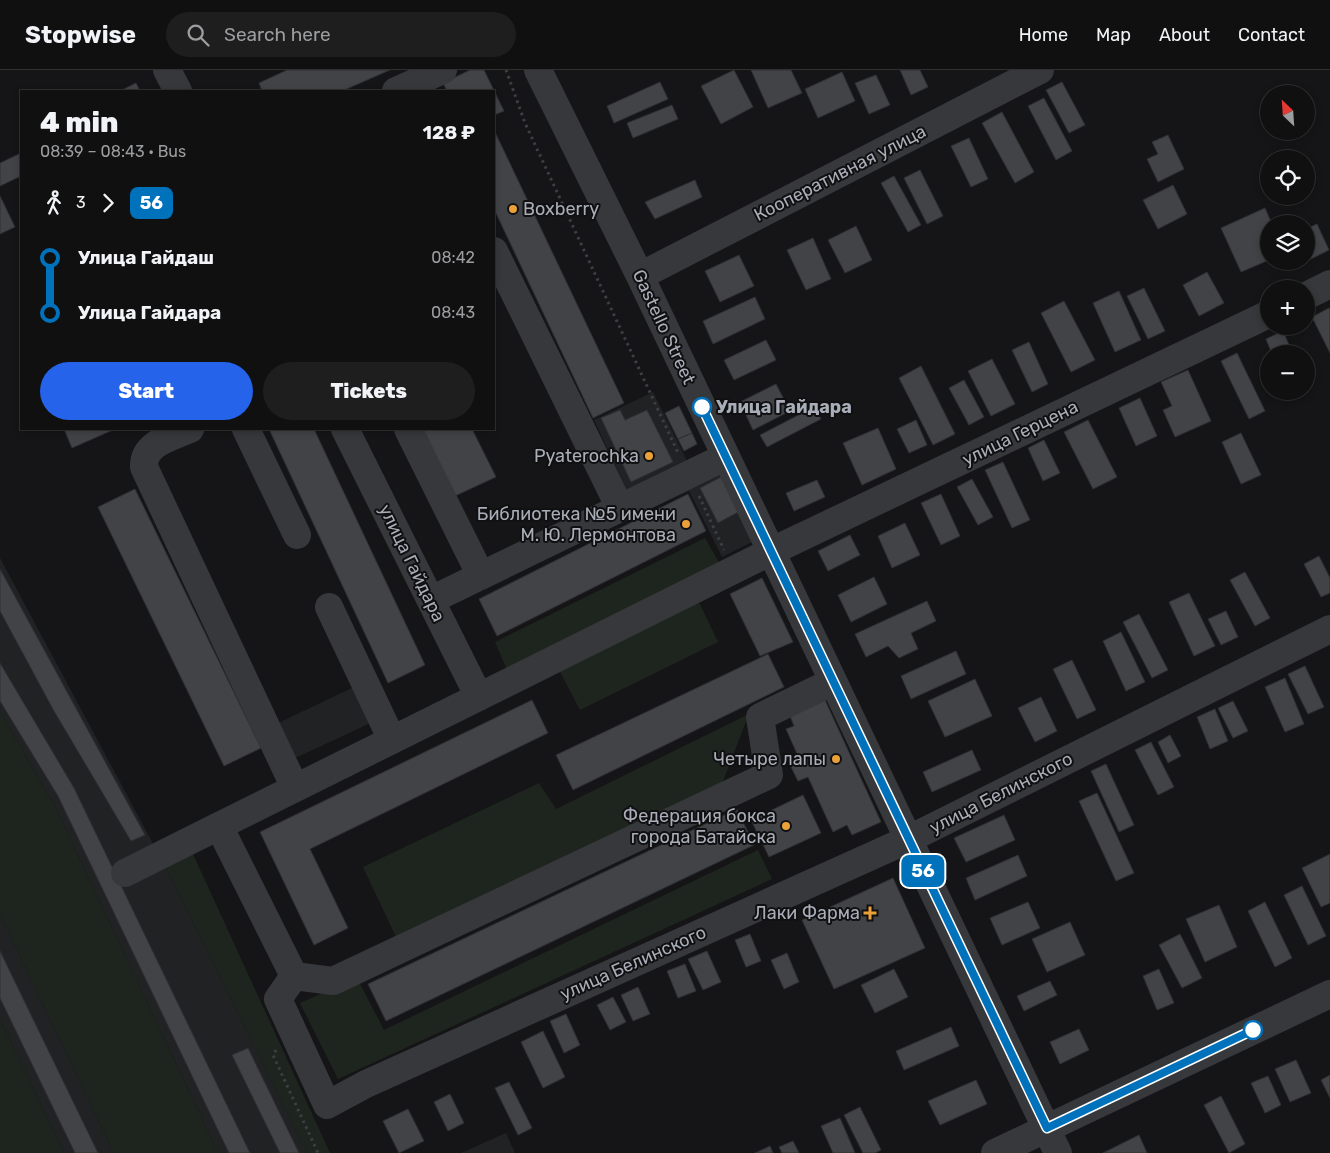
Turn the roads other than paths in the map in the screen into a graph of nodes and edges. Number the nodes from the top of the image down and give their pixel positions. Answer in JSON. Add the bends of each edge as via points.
{"nodes":[{"id":1,"x":167,"y":70,"type":"edge"},
{"id":2,"x":443,"y":70,"type":"edge"},
{"id":3,"x":538,"y":70,"type":"edge"},
{"id":4,"x":1040,"y":70,"type":"edge"},
{"id":5,"x":177,"y":90,"type":"edge"},
{"id":6,"x":398,"y":90,"type":"edge"},
{"id":7,"x":495,"y":253,"type":"edge"},
{"id":8,"x":640,"y":276,"type":"junction"},
{"id":9,"x":1330,"y":284,"type":"edge"},
{"id":10,"x":1315,"y":292,"type":"edge"},
{"id":11,"x":1260,"y":318,"type":"edge"},
{"id":12,"x":188,"y":430,"type":"edge"},
{"id":13,"x":246,"y":430,"type":"edge"},
{"id":14,"x":346,"y":430,"type":"edge"},
{"id":15,"x":409,"y":430,"type":"edge"},
{"id":16,"x":725,"y":457,"type":"junction"},
{"id":17,"x":620,"y":508,"type":"junction"},
{"id":18,"x":297,"y":535,"type":"dead end"},
{"id":19,"x":770,"y":552,"type":"junction"},
{"id":20,"x":482,"y":576,"type":"junction"},
{"id":21,"x":431,"y":600,"type":"junction"},
{"id":22,"x":329,"y":607,"type":"dead end"},
{"id":23,"x":1330,"y":629,"type":"edge"},
{"id":24,"x":832,"y":682,"type":"junction"},
{"id":25,"x":479,"y":697,"type":"junction"},
{"id":26,"x":392,"y":740,"type":"junction"},
{"id":27,"x":295,"y":788,"type":"junction"},
{"id":28,"x":219,"y":826,"type":"junction"},
{"id":29,"x":908,"y":840,"type":"junction"},
{"id":30,"x":125,"y":873,"type":"dead end"},
{"id":31,"x":294,"y":976,"type":"junction"},
{"id":32,"x":1330,"y":994,"type":"edge"},
{"id":33,"x":1047,"y":1128,"type":"junction"},
{"id":34,"x":995,"y":1153,"type":"edge"},
{"id":35,"x":1058,"y":1153,"type":"edge"}],
"edges":[{"from":1,"to":5,"type":"street"},
{"from":2,"to":6,"type":"street"},
{"from":3,"to":8,"type":"street","name":"Gastello Street"},
{"from":4,"to":8,"type":"street","name":"Кооперативная улица"},
{"from":7,"to":17,"type":"street"},
{"from":8,"to":16,"type":"street","name":"Gastello Street"},
{"from":9,"to":10,"type":"street"},
{"from":11,"to":19,"type":"street","name":"улица Герцена"},
{"from":12,"to":27,"type":"street","via":[[150,448],[143,456],[144,466]]},
{"from":13,"to":18,"type":"street"},
{"from":14,"to":21,"type":"street","name":"улица Гайдара"},
{"from":15,"to":20,"type":"street"},
{"from":16,"to":17,"type":"street"},
{"from":16,"to":19,"type":"street","name":"Gastello Street"},
{"from":17,"to":20,"type":"street"},
{"from":19,"to":24,"type":"street","name":"Gastello Street"},
{"from":19,"to":25,"type":"street","name":"улица Герцена","via":[[734,570],[712,590],[544,674]]},
{"from":20,"to":21,"type":"street"},
{"from":21,"to":25,"type":"street","name":"улица Гайдара"},
{"from":22,"to":26,"type":"street"},
{"from":23,"to":29,"type":"street","name":"улица Белинского"},
{"from":24,"to":29,"type":"street","name":"Gastello Street"},
{"from":24,"to":31,"type":"street","via":[[760,717],[769,775],[333,981]]},
{"from":25,"to":26,"type":"street","name":"улица Герцена"},
{"from":26,"to":27,"type":"street","name":"улица Герцена"},
{"from":27,"to":28,"type":"street","name":"улица Герцена"},
{"from":28,"to":30,"type":"street","name":"улица Герцена"},
{"from":28,"to":31,"type":"street"},
{"from":29,"to":31,"type":"street","name":"улица Белинского","via":[[366,1084],[327,1105],[278,999]]},
{"from":29,"to":33,"type":"street","name":"Gastello Street"},
{"from":32,"to":33,"type":"street"},
{"from":33,"to":34,"type":"street"},
{"from":33,"to":35,"type":"street","name":"Gastello Street"}]}
